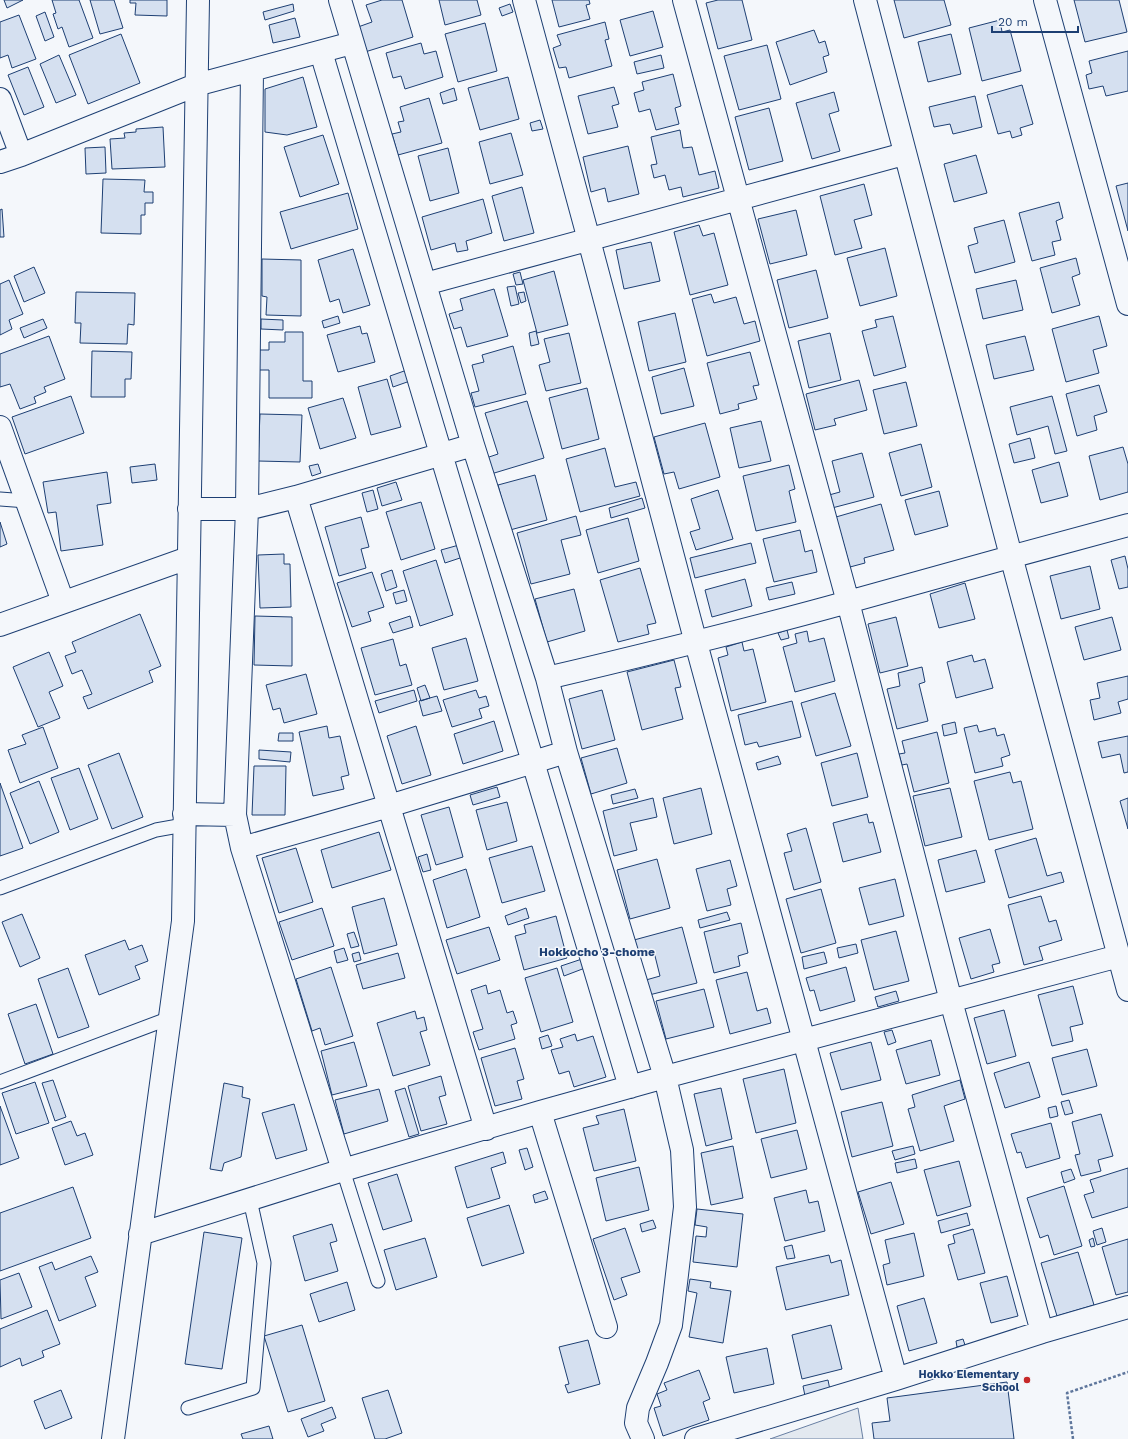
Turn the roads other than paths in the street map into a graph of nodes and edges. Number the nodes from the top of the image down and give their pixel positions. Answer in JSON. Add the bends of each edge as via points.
{"nodes":[{"id":1,"x":198,"y":0,"type":"edge"},
{"id":2,"x":340,"y":0,"type":"edge"},
{"id":3,"x":524,"y":0,"type":"edge"},
{"id":4,"x":684,"y":0,"type":"edge"},
{"id":5,"x":864,"y":0,"type":"edge"},
{"id":6,"x":1045,"y":0,"type":"edge"},
{"id":7,"x":352,"y":44,"type":"junction"},
{"id":8,"x":321,"y":52,"type":"junction"},
{"id":9,"x":252,"y":71,"type":"junction"},
{"id":10,"x":196,"y":85,"type":"junction"},
{"id":11,"x":0,"y":99,"type":"edge"},
{"id":12,"x":904,"y":154,"type":"junction"},
{"id":13,"x":21,"y":156,"type":"junction"},
{"id":14,"x":0,"y":162,"type":"edge"},
{"id":15,"x":738,"y":199,"type":"junction"},
{"id":16,"x":589,"y":240,"type":"junction"},
{"id":17,"x":425,"y":284,"type":"junction"},
{"id":18,"x":1128,"y":304,"type":"edge"},
{"id":19,"x":0,"y":428,"type":"edge"},
{"id":20,"x":473,"y":444,"type":"junction"},
{"id":21,"x":441,"y":454,"type":"junction"},
{"id":22,"x":296,"y":497,"type":"junction"},
{"id":23,"x":0,"y":499,"type":"edge"},
{"id":24,"x":27,"y":501,"type":"junction"},
{"id":25,"x":188,"y":509,"type":"junction"},
{"id":26,"x":247,"y":509,"type":"junction"},
{"id":27,"x":1128,"y":526,"type":"edge"},
{"id":28,"x":1011,"y":556,"type":"junction"},
{"id":29,"x":188,"y":558,"type":"junction"},
{"id":30,"x":63,"y":602,"type":"junction"},
{"id":31,"x":848,"y":602,"type":"junction"},
{"id":32,"x":0,"y":625,"type":"edge"},
{"id":33,"x":696,"y":643,"type":"junction"},
{"id":34,"x":547,"y":678,"type":"junction"},
{"id":35,"x":566,"y":752,"type":"junction"},
{"id":36,"x":533,"y":762,"type":"junction"},
{"id":37,"x":389,"y":806,"type":"junction"},
{"id":38,"x":235,"y":815,"type":"junction"},
{"id":39,"x":184,"y":820,"type":"junction"},
{"id":40,"x":242,"y":848,"type":"junction"},
{"id":41,"x":0,"y":888,"type":"edge"},
{"id":42,"x":1119,"y":956,"type":"junction"},
{"id":43,"x":1128,"y":990,"type":"edge"},
{"id":44,"x":951,"y":1000,"type":"junction"},
{"id":45,"x":170,"y":1018,"type":"junction"},
{"id":46,"x":804,"y":1040,"type":"junction"},
{"id":47,"x":664,"y":1077,"type":"junction"},
{"id":48,"x":0,"y":1082,"type":"edge"},
{"id":49,"x":630,"y":1087,"type":"junction"},
{"id":50,"x":540,"y":1112,"type":"junction"},
{"id":51,"x":486,"y":1129,"type":"junction"},
{"id":52,"x":343,"y":1170,"type":"junction"},
{"id":53,"x":250,"y":1200,"type":"junction"},
{"id":54,"x":140,"y":1234,"type":"junction"},
{"id":55,"x":378,"y":1281,"type":"dead end"},
{"id":56,"x":1128,"y":1307,"type":"edge"},
{"id":57,"x":606,"y":1327,"type":"dead end"},
{"id":58,"x":1042,"y":1332,"type":"junction"},
{"id":59,"x":896,"y":1379,"type":"junction"},
{"id":60,"x":188,"y":1408,"type":"dead end"},
{"id":61,"x":113,"y":1439,"type":"edge"},
{"id":62,"x":643,"y":1439,"type":"edge"},
{"id":63,"x":696,"y":1439,"type":"edge"}],
"edges":[{"from":1,"to":10,"type":"street"},
{"from":2,"to":7,"type":"street"},
{"from":3,"to":16,"type":"street"},
{"from":4,"to":15,"type":"street"},
{"from":5,"to":12,"type":"street"},
{"from":6,"to":18,"type":"street"},
{"from":7,"to":8,"type":"street"},
{"from":7,"to":17,"type":"street"},
{"from":8,"to":9,"type":"street"},
{"from":8,"to":21,"type":"street"},
{"from":9,"to":10,"type":"street"},
{"from":9,"to":26,"type":"street"},
{"from":10,"to":13,"type":"street"},
{"from":10,"to":25,"type":"street"},
{"from":11,"to":13,"type":"street"},
{"from":12,"to":15,"type":"street"},
{"from":12,"to":28,"type":"street"},
{"from":13,"to":14,"type":"street"},
{"from":15,"to":16,"type":"street"},
{"from":15,"to":31,"type":"street"},
{"from":16,"to":17,"type":"street"},
{"from":16,"to":33,"type":"street"},
{"from":17,"to":20,"type":"street"},
{"from":19,"to":24,"type":"street"},
{"from":20,"to":21,"type":"street"},
{"from":20,"to":34,"type":"street"},
{"from":21,"to":22,"type":"street"},
{"from":21,"to":36,"type":"street"},
{"from":22,"to":26,"type":"street"},
{"from":22,"to":37,"type":"street"},
{"from":23,"to":24,"type":"lane"},
{"from":24,"to":30,"type":"street"},
{"from":25,"to":26,"type":"street"},
{"from":25,"to":29,"type":"street"},
{"from":26,"to":38,"type":"street"},
{"from":27,"to":28,"type":"street"},
{"from":28,"to":31,"type":"street"},
{"from":28,"to":42,"type":"street"},
{"from":29,"to":30,"type":"street"},
{"from":29,"to":39,"type":"street"},
{"from":30,"to":32,"type":"street"},
{"from":31,"to":33,"type":"street"},
{"from":31,"to":44,"type":"street"},
{"from":33,"to":34,"type":"street"},
{"from":33,"to":46,"type":"street"},
{"from":34,"to":35,"type":"street"},
{"from":35,"to":36,"type":"street"},
{"from":35,"to":47,"type":"street"},
{"from":36,"to":37,"type":"street"},
{"from":36,"to":49,"type":"street"},
{"from":37,"to":40,"type":"street"},
{"from":37,"to":51,"type":"street"},
{"from":38,"to":39,"type":"street"},
{"from":38,"to":40,"type":"street"},
{"from":39,"to":41,"type":"lane"},
{"from":39,"to":45,"type":"street","via":[[183,921]]},
{"from":40,"to":52,"type":"street"},
{"from":42,"to":43,"type":"street"},
{"from":42,"to":44,"type":"street"},
{"from":44,"to":46,"type":"street"},
{"from":44,"to":58,"type":"street"},
{"from":45,"to":48,"type":"lane"},
{"from":45,"to":54,"type":"street"},
{"from":46,"to":47,"type":"street"},
{"from":46,"to":59,"type":"street"},
{"from":47,"to":49,"type":"street"},
{"from":47,"to":62,"type":"street","via":[[682,1150],[686,1207],[671,1325],[638,1408],[636,1423]]},
{"from":49,"to":50,"type":"street"},
{"from":50,"to":51,"type":"street"},
{"from":50,"to":57,"type":"street"},
{"from":51,"to":52,"type":"street"},
{"from":52,"to":53,"type":"street"},
{"from":52,"to":55,"type":"lane"},
{"from":53,"to":54,"type":"street"},
{"from":53,"to":60,"type":"lane","via":[[264,1263],[253,1388]]},
{"from":54,"to":61,"type":"street"},
{"from":56,"to":58,"type":"street"},
{"from":58,"to":59,"type":"street"},
{"from":59,"to":63,"type":"street"}]}
